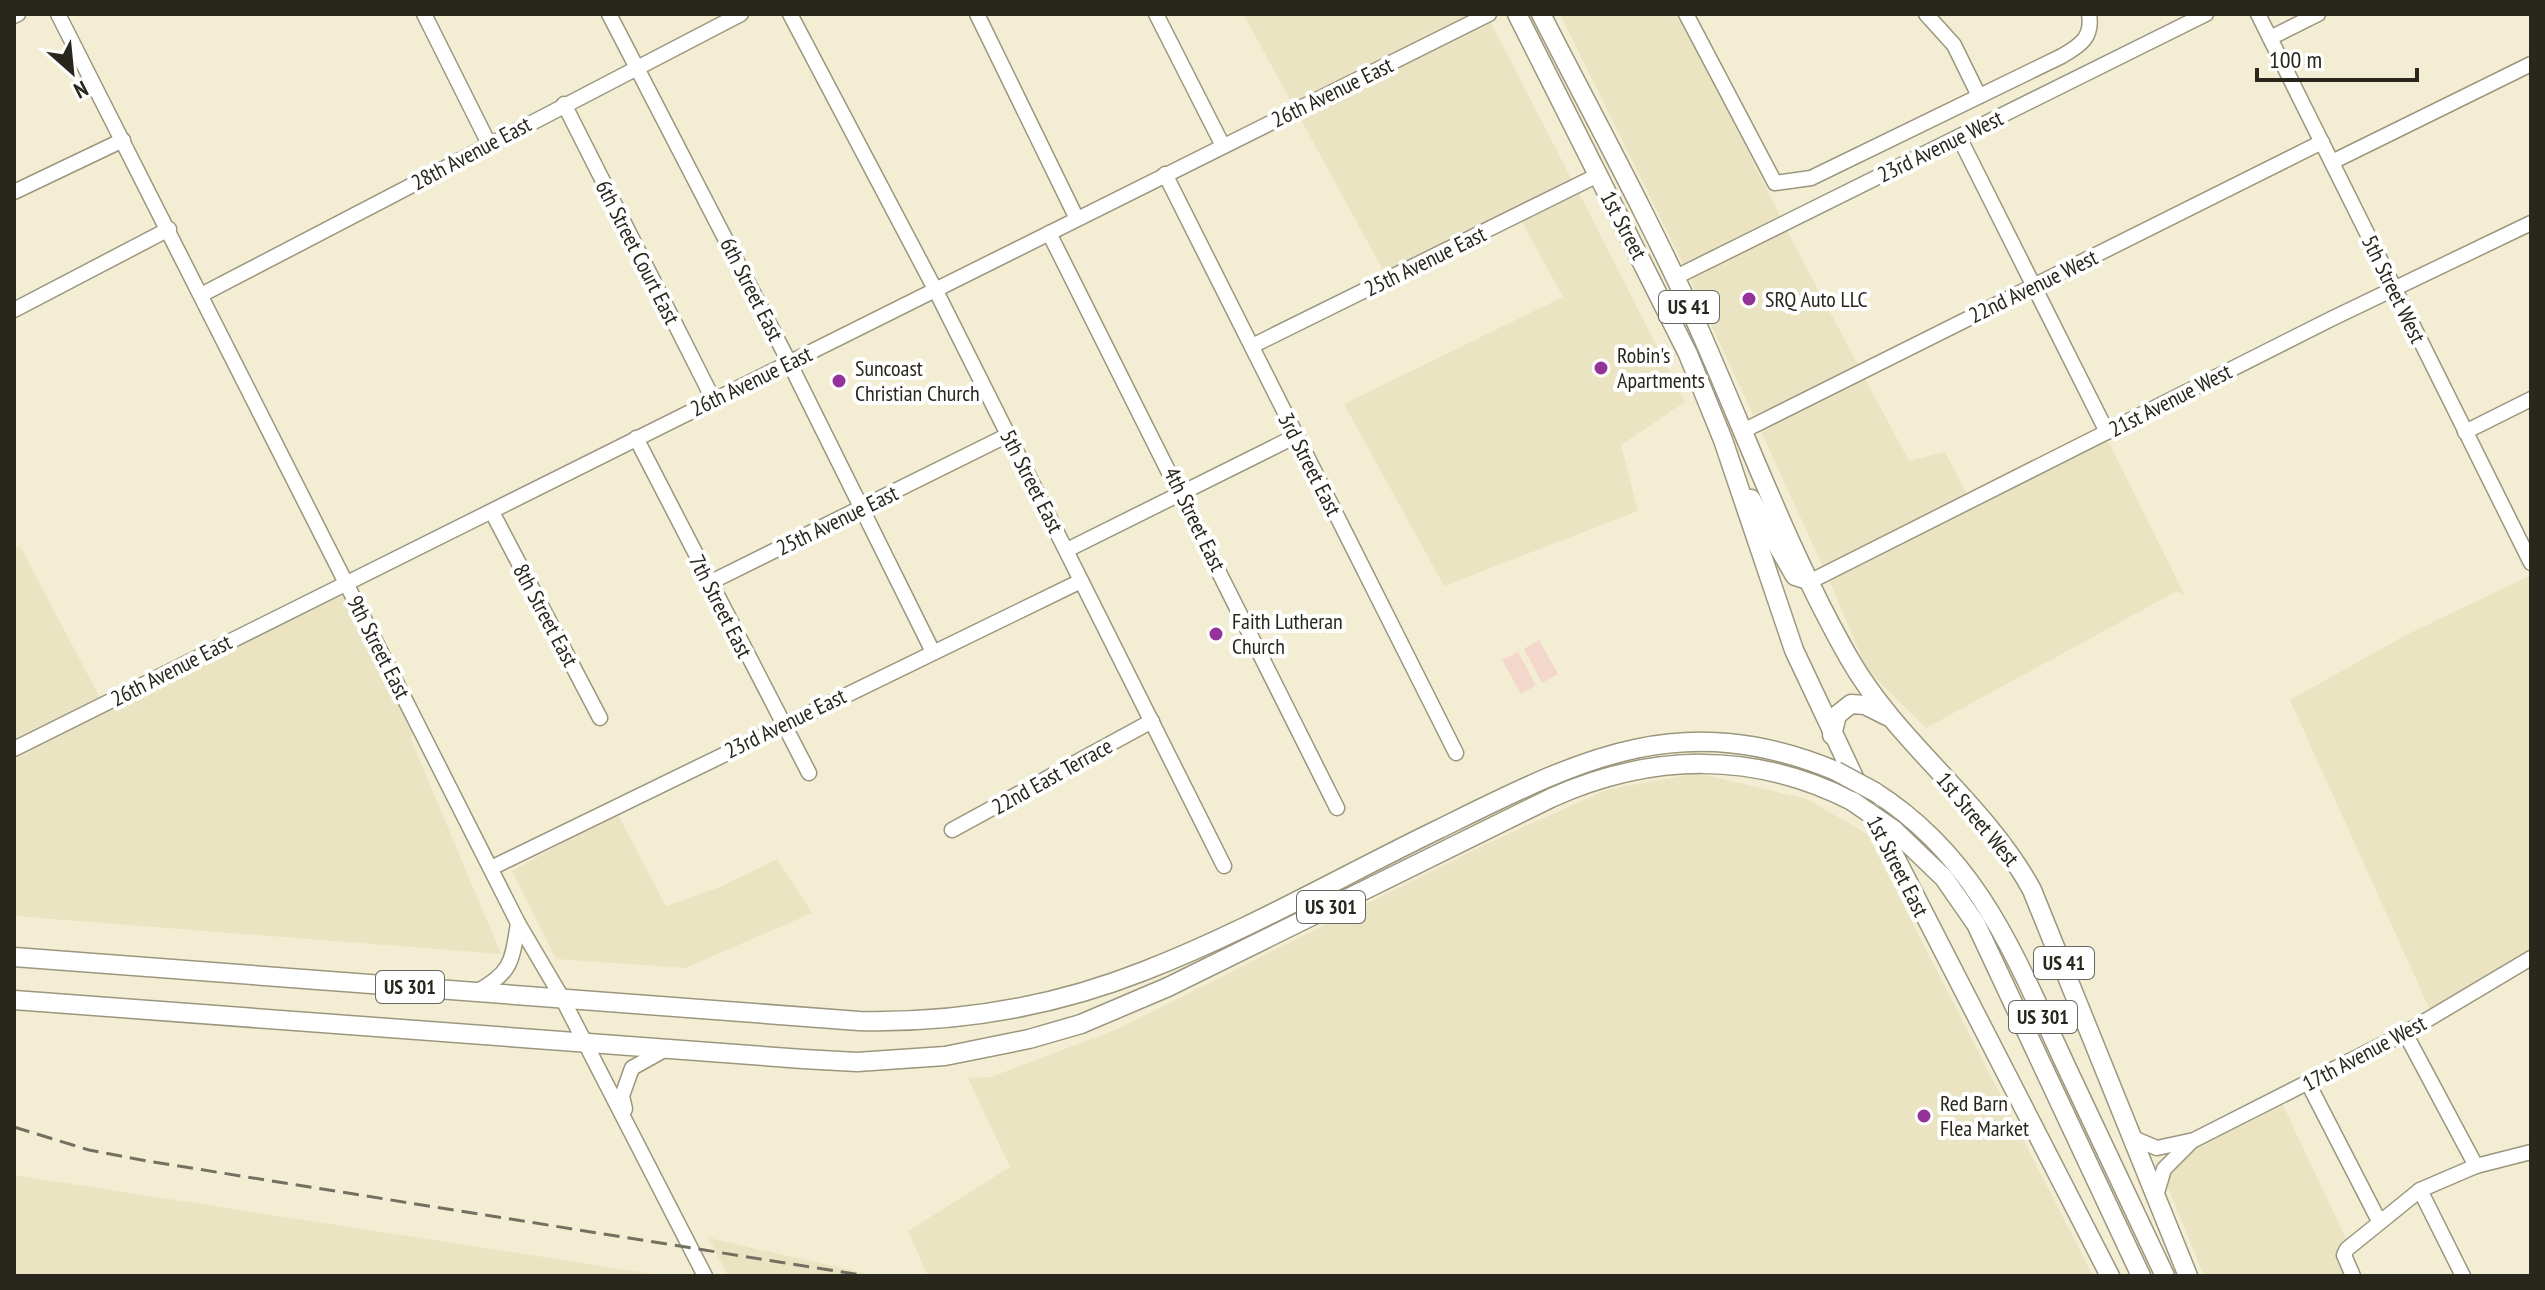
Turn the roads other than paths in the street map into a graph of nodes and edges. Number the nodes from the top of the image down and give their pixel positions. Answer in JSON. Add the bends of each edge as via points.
{"nodes":[{"id":1,"x":58,"y":14,"type":"edge"},
{"id":2,"x":424,"y":14,"type":"edge"},
{"id":3,"x":609,"y":14,"type":"edge"},
{"id":4,"x":741,"y":14,"type":"edge"},
{"id":5,"x":790,"y":14,"type":"edge"},
{"id":6,"x":977,"y":14,"type":"edge"},
{"id":7,"x":1156,"y":14,"type":"edge"},
{"id":8,"x":1489,"y":14,"type":"edge"},
{"id":9,"x":1517,"y":14,"type":"edge"},
{"id":10,"x":1541,"y":14,"type":"edge"},
{"id":11,"x":1686,"y":14,"type":"edge"},
{"id":12,"x":1926,"y":14,"type":"edge"},
{"id":13,"x":2089,"y":14,"type":"edge"},
{"id":14,"x":2206,"y":14,"type":"edge"},
{"id":15,"x":2258,"y":14,"type":"edge"},
{"id":16,"x":2318,"y":14,"type":"edge"},
{"id":17,"x":2270,"y":38,"type":"junction"},
{"id":18,"x":2531,"y":64,"type":"edge"},
{"id":19,"x":637,"y":67,"type":"junction"},
{"id":20,"x":1979,"y":96,"type":"junction"},
{"id":21,"x":564,"y":104,"type":"junction"},
{"id":22,"x":1959,"y":137,"type":"junction"},
{"id":23,"x":123,"y":140,"type":"junction"},
{"id":24,"x":2322,"y":142,"type":"junction"},
{"id":25,"x":489,"y":144,"type":"junction"},
{"id":26,"x":1223,"y":146,"type":"junction"},
{"id":27,"x":2332,"y":162,"type":"junction"},
{"id":28,"x":1165,"y":174,"type":"junction"},
{"id":29,"x":1598,"y":175,"type":"junction"},
{"id":30,"x":14,"y":192,"type":"edge"},
{"id":31,"x":1077,"y":219,"type":"junction"},
{"id":32,"x":2531,"y":223,"type":"edge"},
{"id":33,"x":169,"y":229,"type":"junction"},
{"id":34,"x":1049,"y":233,"type":"junction"},
{"id":35,"x":1636,"y":245,"type":"junction"},
{"id":36,"x":1674,"y":278,"type":"junction"},
{"id":37,"x":2033,"y":286,"type":"junction"},
{"id":38,"x":2394,"y":290,"type":"junction"},
{"id":39,"x":936,"y":291,"type":"junction"},
{"id":40,"x":201,"y":295,"type":"junction"},
{"id":41,"x":14,"y":310,"type":"edge"},
{"id":42,"x":1252,"y":346,"type":"junction"},
{"id":43,"x":789,"y":362,"type":"junction"},
{"id":44,"x":713,"y":399,"type":"junction"},
{"id":45,"x":2531,"y":399,"type":"edge"},
{"id":46,"x":1745,"y":430,"type":"junction"},
{"id":47,"x":2107,"y":432,"type":"junction"},
{"id":48,"x":2465,"y":432,"type":"junction"},
{"id":49,"x":1008,"y":435,"type":"junction"},
{"id":50,"x":1296,"y":436,"type":"junction"},
{"id":51,"x":636,"y":438,"type":"junction"},
{"id":52,"x":1723,"y":440,"type":"joint"},
{"id":53,"x":1734,"y":473,"type":"junction"},
{"id":54,"x":1182,"y":493,"type":"junction"},
{"id":55,"x":861,"y":508,"type":"junction"},
{"id":56,"x":492,"y":512,"type":"junction"},
{"id":57,"x":1067,"y":550,"type":"junction"},
{"id":58,"x":2531,"y":563,"type":"edge"},
{"id":59,"x":1081,"y":581,"type":"junction"},
{"id":60,"x":1811,"y":581,"type":"junction"},
{"id":61,"x":346,"y":582,"type":"junction"},
{"id":62,"x":709,"y":583,"type":"junction"},
{"id":63,"x":933,"y":652,"type":"junction"},
{"id":64,"x":600,"y":718,"type":"dead end"},
{"id":65,"x":1893,"y":720,"type":"junction"},
{"id":66,"x":1152,"y":721,"type":"junction"},
{"id":67,"x":781,"y":725,"type":"junction"},
{"id":68,"x":1832,"y":735,"type":"junction"},
{"id":69,"x":14,"y":749,"type":"edge"},
{"id":70,"x":1456,"y":753,"type":"dead end"},
{"id":71,"x":809,"y":773,"type":"dead end"},
{"id":72,"x":1337,"y":808,"type":"dead end"},
{"id":73,"x":952,"y":830,"type":"dead end"},
{"id":74,"x":1224,"y":866,"type":"dead end"},
{"id":75,"x":491,"y":868,"type":"junction"},
{"id":76,"x":518,"y":923,"type":"junction"},
{"id":77,"x":14,"y":957,"type":"edge"},
{"id":78,"x":2531,"y":958,"type":"edge"},
{"id":79,"x":475,"y":992,"type":"junction"},
{"id":80,"x":561,"y":996,"type":"junction"},
{"id":81,"x":14,"y":1000,"type":"edge"},
{"id":82,"x":2405,"y":1033,"type":"junction"},
{"id":83,"x":583,"y":1040,"type":"junction"},
{"id":84,"x":666,"y":1049,"type":"junction"},
{"id":85,"x":2308,"y":1083,"type":"junction"},
{"id":86,"x":631,"y":1129,"type":"junction"},
{"id":87,"x":2133,"y":1138,"type":"junction"},
{"id":88,"x":2194,"y":1140,"type":"junction"},
{"id":89,"x":2531,"y":1152,"type":"edge"},
{"id":90,"x":2476,"y":1166,"type":"junction"},
{"id":91,"x":2420,"y":1190,"type":"junction"},
{"id":92,"x":2156,"y":1196,"type":"junction"},
{"id":93,"x":2379,"y":1221,"type":"junction"},
{"id":94,"x":705,"y":1276,"type":"edge"},
{"id":95,"x":2110,"y":1276,"type":"edge"},
{"id":96,"x":2141,"y":1276,"type":"edge"},
{"id":97,"x":2165,"y":1276,"type":"edge"},
{"id":98,"x":2188,"y":1276,"type":"edge"},
{"id":99,"x":2353,"y":1276,"type":"edge"},
{"id":100,"x":2463,"y":1276,"type":"edge"}],
"edges":[{"from":1,"to":23,"type":"street","name":"9th Street East"},
{"from":2,"to":25,"type":"street"},
{"from":3,"to":19,"type":"street","name":"6th Street East"},
{"from":4,"to":19,"type":"street","name":"28th Avenue East"},
{"from":5,"to":39,"type":"street","name":"5th Street East"},
{"from":6,"to":31,"type":"street"},
{"from":7,"to":26,"type":"street"},
{"from":8,"to":26,"type":"street","name":"26th Avenue East"},
{"from":9,"to":29,"type":"main road","name":"1st Street","number":"US 41"},
{"from":10,"to":36,"type":"main road","name":"1st Street","number":"US 41"},
{"from":11,"to":20,"type":"street","via":[[1775,183],[1811,178]]},
{"from":12,"to":20,"type":"street","via":[[1954,45]]},
{"from":13,"to":20,"type":"street","via":[[2091,27],[2084,43]]},
{"from":14,"to":22,"type":"street","name":"23rd Avenue West"},
{"from":15,"to":17,"type":"street","name":"5th Street West"},
{"from":16,"to":17,"type":"street"},
{"from":17,"to":24,"type":"street","name":"5th Street West"},
{"from":18,"to":27,"type":"street"},
{"from":19,"to":21,"type":"street","name":"28th Avenue East"},
{"from":19,"to":43,"type":"street","name":"6th Street East"},
{"from":21,"to":25,"type":"street","name":"28th Avenue East"},
{"from":21,"to":44,"type":"street","name":"6th Street Court East"},
{"from":22,"to":36,"type":"street","name":"23rd Avenue West"},
{"from":22,"to":37,"type":"street"},
{"from":23,"to":30,"type":"street"},
{"from":23,"to":33,"type":"street","name":"9th Street East"},
{"from":24,"to":27,"type":"street","name":"5th Street West"},
{"from":24,"to":37,"type":"street","name":"22nd Avenue West"},
{"from":25,"to":40,"type":"street","name":"28th Avenue East"},
{"from":26,"to":28,"type":"street","name":"26th Avenue East"},
{"from":27,"to":38,"type":"street","name":"5th Street West"},
{"from":28,"to":31,"type":"street","name":"26th Avenue East"},
{"from":28,"to":42,"type":"street","name":"3rd Street East"},
{"from":29,"to":35,"type":"main road","name":"1st Street","number":"US 41"},
{"from":29,"to":42,"type":"street","name":"25th Avenue East"},
{"from":31,"to":34,"type":"street","name":"26th Avenue East"},
{"from":32,"to":38,"type":"street","name":"21st Avenue West"},
{"from":33,"to":40,"type":"street","name":"9th Street East"},
{"from":33,"to":41,"type":"street"},
{"from":34,"to":39,"type":"street","name":"26th Avenue East"},
{"from":34,"to":54,"type":"street","name":"4th Street East"},
{"from":35,"to":46,"type":"main road","via":[[1661,278],[1729,420]]},
{"from":35,"to":52,"type":"main road","name":"1st Street","number":"US 41"},
{"from":36,"to":46,"type":"main road","name":"1st Street","number":"US 41"},
{"from":37,"to":46,"type":"street","name":"22nd Avenue West"},
{"from":37,"to":47,"type":"street"},
{"from":38,"to":47,"type":"street","name":"21st Avenue West"},
{"from":38,"to":48,"type":"street","name":"5th Street West"},
{"from":39,"to":43,"type":"street","name":"26th Avenue East"},
{"from":39,"to":49,"type":"street","name":"5th Street East"},
{"from":40,"to":61,"type":"street","name":"9th Street East"},
{"from":42,"to":50,"type":"street","name":"3rd Street East"},
{"from":43,"to":44,"type":"street","name":"26th Avenue East"},
{"from":43,"to":55,"type":"street","name":"6th Street East"},
{"from":44,"to":51,"type":"street","name":"26th Avenue East"},
{"from":45,"to":48,"type":"street"},
{"from":46,"to":53,"type":"main road","via":[[1733,447]]},
{"from":46,"to":60,"type":"main road","name":"1st Street West","number":"US 41"},
{"from":47,"to":60,"type":"street","name":"21st Avenue West"},
{"from":48,"to":58,"type":"street","name":"5th Street West"},
{"from":49,"to":55,"type":"street","name":"25th Avenue East"},
{"from":49,"to":57,"type":"street","name":"5th Street East"},
{"from":50,"to":54,"type":"street"},
{"from":50,"to":70,"type":"street","name":"3rd Street East"},
{"from":51,"to":56,"type":"street","name":"26th Avenue East"},
{"from":51,"to":62,"type":"street","name":"7th Street East"},
{"from":52,"to":53,"type":"main road","name":"1st Street East","number":"US 41"},
{"from":53,"to":60,"type":"main road","via":[[1795,576]]},
{"from":53,"to":68,"type":"main road","name":"1st Street East","number":"US 41","via":[[1779,613]]},
{"from":54,"to":57,"type":"street"},
{"from":54,"to":72,"type":"street","name":"4th Street East"},
{"from":55,"to":62,"type":"street","name":"25th Avenue East"},
{"from":55,"to":63,"type":"street","name":"6th Street East"},
{"from":56,"to":61,"type":"street","name":"26th Avenue East"},
{"from":56,"to":64,"type":"street","name":"8th Street East"},
{"from":57,"to":59,"type":"street","name":"5th Street East"},
{"from":59,"to":63,"type":"street","name":"23rd Avenue East"},
{"from":59,"to":66,"type":"street","name":"5th Street East"},
{"from":60,"to":65,"type":"main road","name":"1st Street West","number":"US 41","via":[[1854,666]]},
{"from":61,"to":69,"type":"street","name":"26th Avenue East"},
{"from":61,"to":75,"type":"street","name":"9th Street East"},
{"from":62,"to":67,"type":"street","name":"7th Street East"},
{"from":63,"to":67,"type":"street","name":"23rd Avenue East"},
{"from":65,"to":68,"type":"main road","via":[[1865,705],[1851,704],[1837,715]]},
{"from":65,"to":87,"type":"main road","name":"1st Street West","number":"US 41","via":[[1994,834],[2028,881]]},
{"from":66,"to":73,"type":"street","name":"22nd East Terrace"},
{"from":66,"to":74,"type":"street","name":"5th Street East"},
{"from":67,"to":71,"type":"street","name":"7th Street East"},
{"from":67,"to":75,"type":"street","name":"23rd Avenue East"},
{"from":68,"to":95,"type":"main road","name":"1st Street East","number":"US 41"},
{"from":75,"to":76,"type":"street","name":"9th Street East"},
{"from":76,"to":79,"type":"street","via":[[505,972]]},
{"from":76,"to":80,"type":"street","name":"9th Street East"},
{"from":77,"to":79,"type":"main road","number":"US 301"},
{"from":78,"to":82,"type":"street","name":"17th Avenue West"},
{"from":79,"to":80,"type":"main road","number":"US 301"},
{"from":80,"to":83,"type":"street","name":"9th Street East"},
{"from":80,"to":97,"type":"main road","name":"1st Street West","number":"US 301","bridge":true,"via":[[859,1021],[1003,1011],[1092,990],[1170,960],[1534,782],[1596,757],[1652,744],[1719,743],[1784,753],[1875,792],[1934,837],[1960,865],[1988,905]]},
{"from":81,"to":83,"type":"main road","number":"US 301"},
{"from":82,"to":85,"type":"street","name":"17th Avenue West"},
{"from":82,"to":90,"type":"street"},
{"from":83,"to":84,"type":"main road","number":"US 301"},
{"from":83,"to":86,"type":"street","name":"9th Street East"},
{"from":84,"to":86,"type":"street","via":[[625,1078],[622,1096]]},
{"from":84,"to":96,"type":"main road","number":"US 301","bridge":true,"via":[[907,1060],[1042,1036],[1156,993],[1604,776],[1696,762],[1752,767],[1807,781],[1852,801],[1894,830],[1944,878],[1976,924]]},
{"from":85,"to":88,"type":"street","name":"17th Avenue West"},
{"from":85,"to":93,"type":"street"},
{"from":86,"to":94,"type":"street","name":"9th Street East"},
{"from":87,"to":88,"type":"street","name":"17th Avenue West","via":[[2157,1148]]},
{"from":87,"to":92,"type":"main road","name":"1st Street West","number":"US 41"},
{"from":88,"to":92,"type":"street","name":"17th Avenue West","via":[[2167,1165]]},
{"from":89,"to":90,"type":"street"},
{"from":90,"to":91,"type":"street"},
{"from":91,"to":93,"type":"street"},
{"from":91,"to":100,"type":"street"},
{"from":92,"to":98,"type":"main road","name":"1st Street West","number":"US 41"},
{"from":93,"to":99,"type":"street","via":[[2344,1255]]}]}
